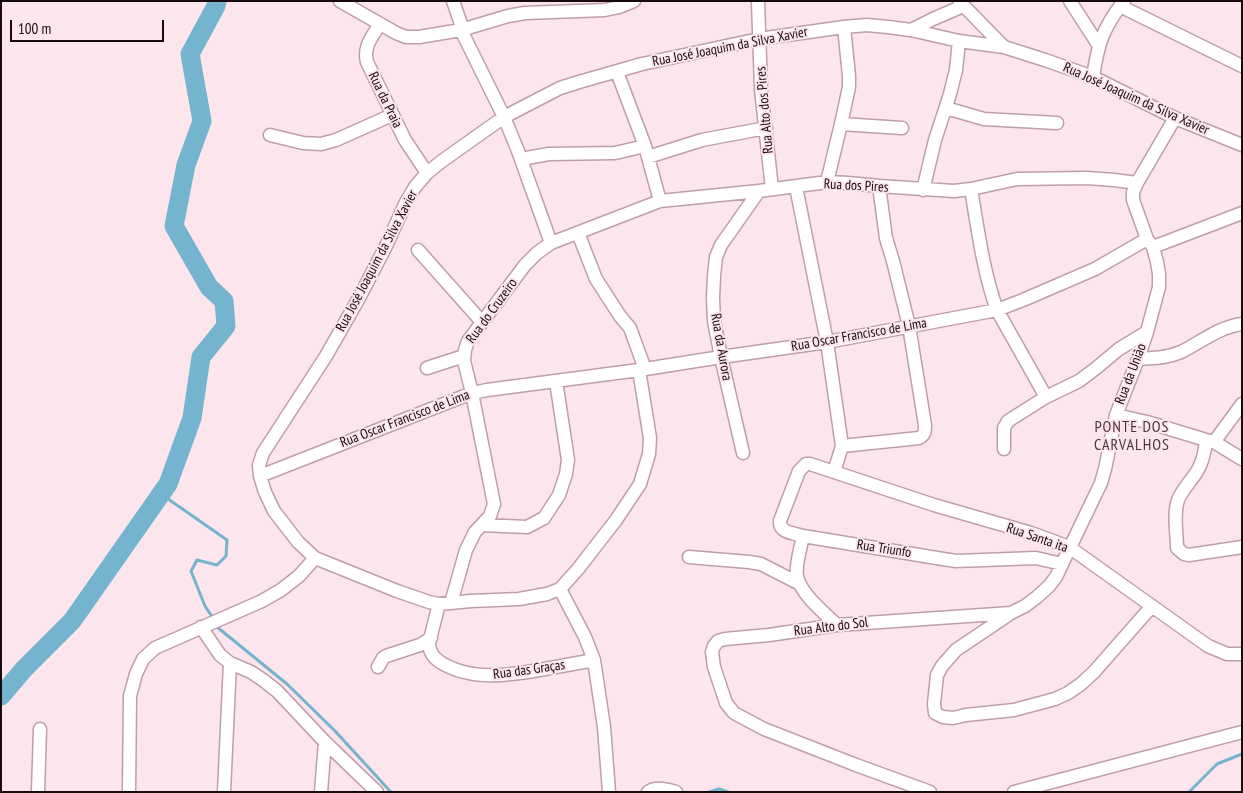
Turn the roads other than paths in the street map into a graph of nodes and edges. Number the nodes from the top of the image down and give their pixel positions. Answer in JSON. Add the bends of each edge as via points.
{"nodes":[{"id":1,"x":340,"y":1,"type":"edge"},
{"id":2,"x":453,"y":1,"type":"edge"},
{"id":3,"x":634,"y":1,"type":"edge"},
{"id":4,"x":758,"y":1,"type":"edge"},
{"id":5,"x":1070,"y":1,"type":"edge"},
{"id":6,"x":961,"y":4,"type":"edge"},
{"id":7,"x":1122,"y":4,"type":"edge"},
{"id":8,"x":570,"y":6,"type":"edge"},
{"id":9,"x":380,"y":24,"type":"junction"},
{"id":10,"x":844,"y":27,"type":"junction"},
{"id":11,"x":460,"y":30,"type":"junction"},
{"id":12,"x":911,"y":30,"type":"junction"},
{"id":13,"x":759,"y":39,"type":"junction"},
{"id":14,"x":959,"y":41,"type":"junction"},
{"id":15,"x":1099,"y":46,"type":"junction"},
{"id":16,"x":1004,"y":47,"type":"junction"},
{"id":17,"x":1242,"y":66,"type":"edge"},
{"id":18,"x":617,"y":72,"type":"junction"},
{"id":19,"x":1094,"y":77,"type":"junction"},
{"id":20,"x":946,"y":108,"type":"junction"},
{"id":21,"x":392,"y":114,"type":"junction"},
{"id":22,"x":504,"y":117,"type":"junction"},
{"id":23,"x":1175,"y":118,"type":"junction"},
{"id":24,"x":1057,"y":123,"type":"dead end"},
{"id":25,"x":841,"y":124,"type":"junction"},
{"id":26,"x":766,"y":128,"type":"junction"},
{"id":27,"x":902,"y":128,"type":"dead end"},
{"id":28,"x":270,"y":135,"type":"dead end"},
{"id":29,"x":1242,"y":145,"type":"edge"},
{"id":30,"x":646,"y":151,"type":"junction"},
{"id":31,"x":521,"y":159,"type":"junction"},
{"id":32,"x":427,"y":173,"type":"junction"},
{"id":33,"x":827,"y":182,"type":"junction"},
{"id":34,"x":1137,"y":183,"type":"junction"},
{"id":35,"x":879,"y":186,"type":"junction"},
{"id":36,"x":796,"y":187,"type":"junction"},
{"id":37,"x":772,"y":189,"type":"junction"},
{"id":38,"x":971,"y":189,"type":"junction"},
{"id":39,"x":923,"y":190,"type":"junction"},
{"id":40,"x":759,"y":191,"type":"junction"},
{"id":41,"x":660,"y":201,"type":"junction"},
{"id":42,"x":1242,"y":213,"type":"edge"},
{"id":43,"x":578,"y":233,"type":"junction"},
{"id":44,"x":551,"y":243,"type":"junction"},
{"id":45,"x":1150,"y":243,"type":"junction"},
{"id":46,"x":418,"y":250,"type":"dead end"},
{"id":47,"x":997,"y":310,"type":"junction"},
{"id":48,"x":482,"y":322,"type":"junction"},
{"id":49,"x":1242,"y":324,"type":"edge"},
{"id":50,"x":909,"y":326,"type":"junction"},
{"id":51,"x":1147,"y":332,"type":"junction"},
{"id":52,"x":827,"y":342,"type":"junction"},
{"id":53,"x":464,"y":356,"type":"junction"},
{"id":54,"x":720,"y":357,"type":"junction"},
{"id":55,"x":1138,"y":359,"type":"junction"},
{"id":56,"x":427,"y":368,"type":"dead end"},
{"id":57,"x":642,"y":369,"type":"junction"},
{"id":58,"x":556,"y":381,"type":"junction"},
{"id":59,"x":472,"y":393,"type":"junction"},
{"id":60,"x":1046,"y":397,"type":"junction"},
{"id":61,"x":1242,"y":404,"type":"edge"},
{"id":62,"x":1116,"y":415,"type":"junction"},
{"id":63,"x":1210,"y":441,"type":"junction"},
{"id":64,"x":842,"y":446,"type":"junction"},
{"id":65,"x":1004,"y":449,"type":"dead end"},
{"id":66,"x":743,"y":453,"type":"dead end"},
{"id":67,"x":1242,"y":459,"type":"edge"},
{"id":68,"x":810,"y":464,"type":"joint"},
{"id":69,"x":834,"y":472,"type":"junction"},
{"id":70,"x":260,"y":476,"type":"junction"},
{"id":71,"x":482,"y":525,"type":"junction"},
{"id":72,"x":803,"y":536,"type":"junction"},
{"id":73,"x":1069,"y":547,"type":"junction"},
{"id":74,"x":1242,"y":547,"type":"edge"},
{"id":75,"x":689,"y":557,"type":"dead end"},
{"id":76,"x":315,"y":558,"type":"junction"},
{"id":77,"x":1062,"y":564,"type":"junction"},
{"id":78,"x":800,"y":584,"type":"junction"},
{"id":79,"x":560,"y":589,"type":"junction"},
{"id":80,"x":445,"y":603,"type":"junction"},
{"id":81,"x":1152,"y":606,"type":"junction"},
{"id":82,"x":1011,"y":613,"type":"junction"},
{"id":83,"x":837,"y":625,"type":"junction"},
{"id":84,"x":204,"y":626,"type":"junction"},
{"id":85,"x":431,"y":638,"type":"junction"},
{"id":86,"x":1242,"y":654,"type":"edge"},
{"id":87,"x":594,"y":660,"type":"junction"},
{"id":88,"x":230,"y":663,"type":"junction"},
{"id":89,"x":378,"y":667,"type":"dead end"},
{"id":90,"x":40,"y":729,"type":"dead end"},
{"id":91,"x":1242,"y":732,"type":"edge"},
{"id":92,"x":326,"y":742,"type":"junction"},
{"id":93,"x":609,"y":790,"type":"edge"},
{"id":94,"x":38,"y":792,"type":"edge"},
{"id":95,"x":129,"y":792,"type":"edge"},
{"id":96,"x":224,"y":792,"type":"edge"},
{"id":97,"x":321,"y":792,"type":"edge"},
{"id":98,"x":377,"y":792,"type":"edge"},
{"id":99,"x":648,"y":792,"type":"edge"},
{"id":100,"x":676,"y":792,"type":"edge"},
{"id":101,"x":930,"y":792,"type":"edge"},
{"id":102,"x":1014,"y":792,"type":"edge"}],
"edges":[{"from":1,"to":9,"type":"street"},
{"from":2,"to":11,"type":"street"},
{"from":3,"to":8,"type":"street","via":[[605,10]]},
{"from":4,"to":13,"type":"street","name":"Rua Alto dos Pires"},
{"from":5,"to":15,"type":"street"},
{"from":6,"to":12,"type":"street"},
{"from":6,"to":16,"type":"street"},
{"from":7,"to":15,"type":"street","via":[[1106,26]]},
{"from":7,"to":17,"type":"street"},
{"from":8,"to":11,"type":"street","via":[[508,16]]},
{"from":9,"to":11,"type":"street","via":[[406,37],[419,38]]},
{"from":9,"to":21,"type":"street","name":"Rua da Praia","via":[[365,54]]},
{"from":10,"to":12,"type":"street","name":"Rua José Joaquim da Silva Xavier","via":[[867,25]]},
{"from":10,"to":13,"type":"street","name":"Rua José Joaquim da Silva Xavier"},
{"from":10,"to":25,"type":"street","via":[[849,87]]},
{"from":11,"to":22,"type":"street"},
{"from":12,"to":14,"type":"street","name":"Rua José Joaquim da Silva Xavier"},
{"from":13,"to":18,"type":"street","name":"Rua José Joaquim da Silva Xavier"},
{"from":13,"to":26,"type":"street","name":"Rua Alto dos Pires"},
{"from":14,"to":16,"type":"street","name":"Rua José Joaquim da Silva Xavier"},
{"from":14,"to":20,"type":"street","via":[[956,70]]},
{"from":15,"to":19,"type":"street"},
{"from":16,"to":19,"type":"street","name":"Rua José Joaquim da Silva Xavier"},
{"from":18,"to":22,"type":"street","name":"Rua José Joaquim da Silva Xavier","via":[[560,88]]},
{"from":18,"to":30,"type":"street"},
{"from":19,"to":23,"type":"street","name":"Rua José Joaquim da Silva Xavier"},
{"from":20,"to":24,"type":"street","via":[[984,119]]},
{"from":20,"to":39,"type":"street"},
{"from":21,"to":28,"type":"street","via":[[321,144]]},
{"from":21,"to":32,"type":"street","name":"Rua da Praia"},
{"from":22,"to":31,"type":"street"},
{"from":22,"to":32,"type":"street","name":"Rua José Joaquim da Silva Xavier"},
{"from":23,"to":29,"type":"street","name":"Rua José Joaquim da Silva Xavier"},
{"from":23,"to":34,"type":"street","name":"Rua da União"},
{"from":25,"to":27,"type":"street"},
{"from":25,"to":33,"type":"street"},
{"from":26,"to":30,"type":"street"},
{"from":26,"to":37,"type":"street","name":"Rua Alto dos Pires"},
{"from":30,"to":31,"type":"street","via":[[557,153]]},
{"from":30,"to":41,"type":"street"},
{"from":31,"to":44,"type":"street"},
{"from":32,"to":70,"type":"street","name":"Rua José Joaquim da Silva Xavier","via":[[406,202],[382,254],[326,356],[264,453],[259,465]]},
{"from":33,"to":35,"type":"street","name":"Rua dos Pires"},
{"from":33,"to":36,"type":"street","name":"Rua dos Pires"},
{"from":34,"to":38,"type":"street","name":"Rua dos Pires","via":[[1087,178],[1017,178]]},
{"from":34,"to":45,"type":"street","name":"Rua da União","via":[[1133,200]]},
{"from":35,"to":39,"type":"street","name":"Rua dos Pires"},
{"from":35,"to":50,"type":"street","via":[[886,238]]},
{"from":36,"to":37,"type":"street","name":"Rua dos Pires"},
{"from":36,"to":52,"type":"street"},
{"from":37,"to":40,"type":"street","name":"Rua dos Pires"},
{"from":38,"to":39,"type":"street","name":"Rua dos Pires","via":[[954,192]]},
{"from":38,"to":47,"type":"street","via":[[980,245]]},
{"from":40,"to":41,"type":"street","name":"Rua dos Pires"},
{"from":40,"to":54,"type":"street","name":"Rua da Aurora","via":[[716,257],[714,321]]},
{"from":41,"to":43,"type":"street","name":"Rua dos Pires"},
{"from":42,"to":45,"type":"street","name":"Rua Oscar Francisco de Lima"},
{"from":43,"to":44,"type":"street","name":"Rua dos Pires"},
{"from":43,"to":57,"type":"street","via":[[596,280],[630,328]]},
{"from":44,"to":48,"type":"street","name":"Rua do Cruzeiro","via":[[525,265]]},
{"from":45,"to":47,"type":"street","name":"Rua Oscar Francisco de Lima"},
{"from":45,"to":51,"type":"street","name":"Rua da União","via":[[1157,262],[1159,286]]},
{"from":46,"to":48,"type":"street"},
{"from":47,"to":50,"type":"street","name":"Rua Oscar Francisco de Lima"},
{"from":47,"to":60,"type":"street"},
{"from":48,"to":53,"type":"street","name":"Rua do Cruzeiro","via":[[468,341]]},
{"from":49,"to":55,"type":"street","via":[[1213,333],[1168,357]]},
{"from":50,"to":52,"type":"street","name":"Rua Oscar Francisco de Lima"},
{"from":50,"to":64,"type":"street","via":[[925,425],[923,436]]},
{"from":51,"to":55,"type":"street","name":"Rua da União"},
{"from":51,"to":60,"type":"street","via":[[1079,380]]},
{"from":52,"to":54,"type":"street","name":"Rua Oscar Francisco de Lima"},
{"from":52,"to":64,"type":"street"},
{"from":53,"to":56,"type":"street"},
{"from":53,"to":59,"type":"street","name":"Rua do Cruzeiro"},
{"from":54,"to":57,"type":"street","name":"Rua Oscar Francisco de Lima"},
{"from":54,"to":66,"type":"street","name":"Rua da Aurora"},
{"from":55,"to":62,"type":"street","name":"Rua da União"},
{"from":57,"to":58,"type":"street","name":"Rua Oscar Francisco de Lima"},
{"from":57,"to":79,"type":"street","via":[[650,438],[642,477],[616,520]]},
{"from":58,"to":59,"type":"street","name":"Rua Oscar Francisco de Lima"},
{"from":58,"to":71,"type":"street","via":[[568,460],[559,495],[544,518],[527,527]]},
{"from":59,"to":70,"type":"street","name":"Rua Oscar Francisco de Lima"},
{"from":59,"to":71,"type":"street","name":"Rua do Cruzeiro","via":[[494,504]]},
{"from":60,"to":65,"type":"street","via":[[1008,421],[1004,428]]},
{"from":61,"to":63,"type":"street"},
{"from":62,"to":63,"type":"street"},
{"from":62,"to":73,"type":"street","name":"Rua da União","via":[[1106,469]]},
{"from":63,"to":67,"type":"street"},
{"from":63,"to":74,"type":"street","via":[[1201,464],[1178,500],[1177,548],[1189,555]]},
{"from":64,"to":69,"type":"street"},
{"from":68,"to":69,"type":"street","name":"Rua Santa ita"},
{"from":68,"to":72,"type":"street","name":"Rua Triunfo","via":[[799,471],[780,521],[781,529]]},
{"from":69,"to":73,"type":"street","name":"Rua Santa ita"},
{"from":70,"to":76,"type":"street","via":[[274,511]]},
{"from":71,"to":80,"type":"street","name":"Rua das Graças","via":[[466,550]]},
{"from":72,"to":77,"type":"street","name":"Rua Triunfo","via":[[956,561],[1036,558]]},
{"from":72,"to":78,"type":"street","via":[[797,569]]},
{"from":73,"to":77,"type":"street","name":"Rua da União"},
{"from":73,"to":81,"type":"street","name":"Rua Santa ita"},
{"from":75,"to":78,"type":"street","via":[[761,564]]},
{"from":76,"to":80,"type":"street","via":[[397,591],[429,602]]},
{"from":76,"to":84,"type":"street","via":[[281,590]]},
{"from":77,"to":82,"type":"street","name":"Rua da União","via":[[1056,577],[1038,597]]},
{"from":78,"to":83,"type":"street"},
{"from":79,"to":80,"type":"street","via":[[519,599]]},
{"from":79,"to":87,"type":"street"},
{"from":80,"to":85,"type":"street","name":"Rua das Graças"},
{"from":81,"to":82,"type":"street","name":"Rua da União","via":[[1094,672],[1068,693],[1014,710],[953,718],[936,713],[937,675],[942,666],[956,650]]},
{"from":81,"to":86,"type":"street","name":"Rua Santa ita","via":[[1208,646],[1227,654]]},
{"from":82,"to":83,"type":"street","name":"Rua Alto do Sol"},
{"from":83,"to":101,"type":"street","name":"Rua Alto do Sol","via":[[718,641],[712,652],[726,703],[734,713],[764,730]]},
{"from":84,"to":88,"type":"street","via":[[220,655]]},
{"from":84,"to":95,"type":"street","via":[[155,648],[136,674],[130,696]]},
{"from":85,"to":87,"type":"street","name":"Rua das Graças","via":[[429,649],[436,659],[448,667],[471,673],[498,676]]},
{"from":85,"to":89,"type":"street","via":[[386,656]]},
{"from":87,"to":93,"type":"street"},
{"from":88,"to":92,"type":"street","via":[[270,685]]},
{"from":88,"to":96,"type":"street"},
{"from":90,"to":94,"type":"street"},
{"from":91,"to":102,"type":"street"},
{"from":92,"to":97,"type":"street"},
{"from":92,"to":98,"type":"street"},
{"from":99,"to":100,"type":"street","via":[[653,788]]}]}
